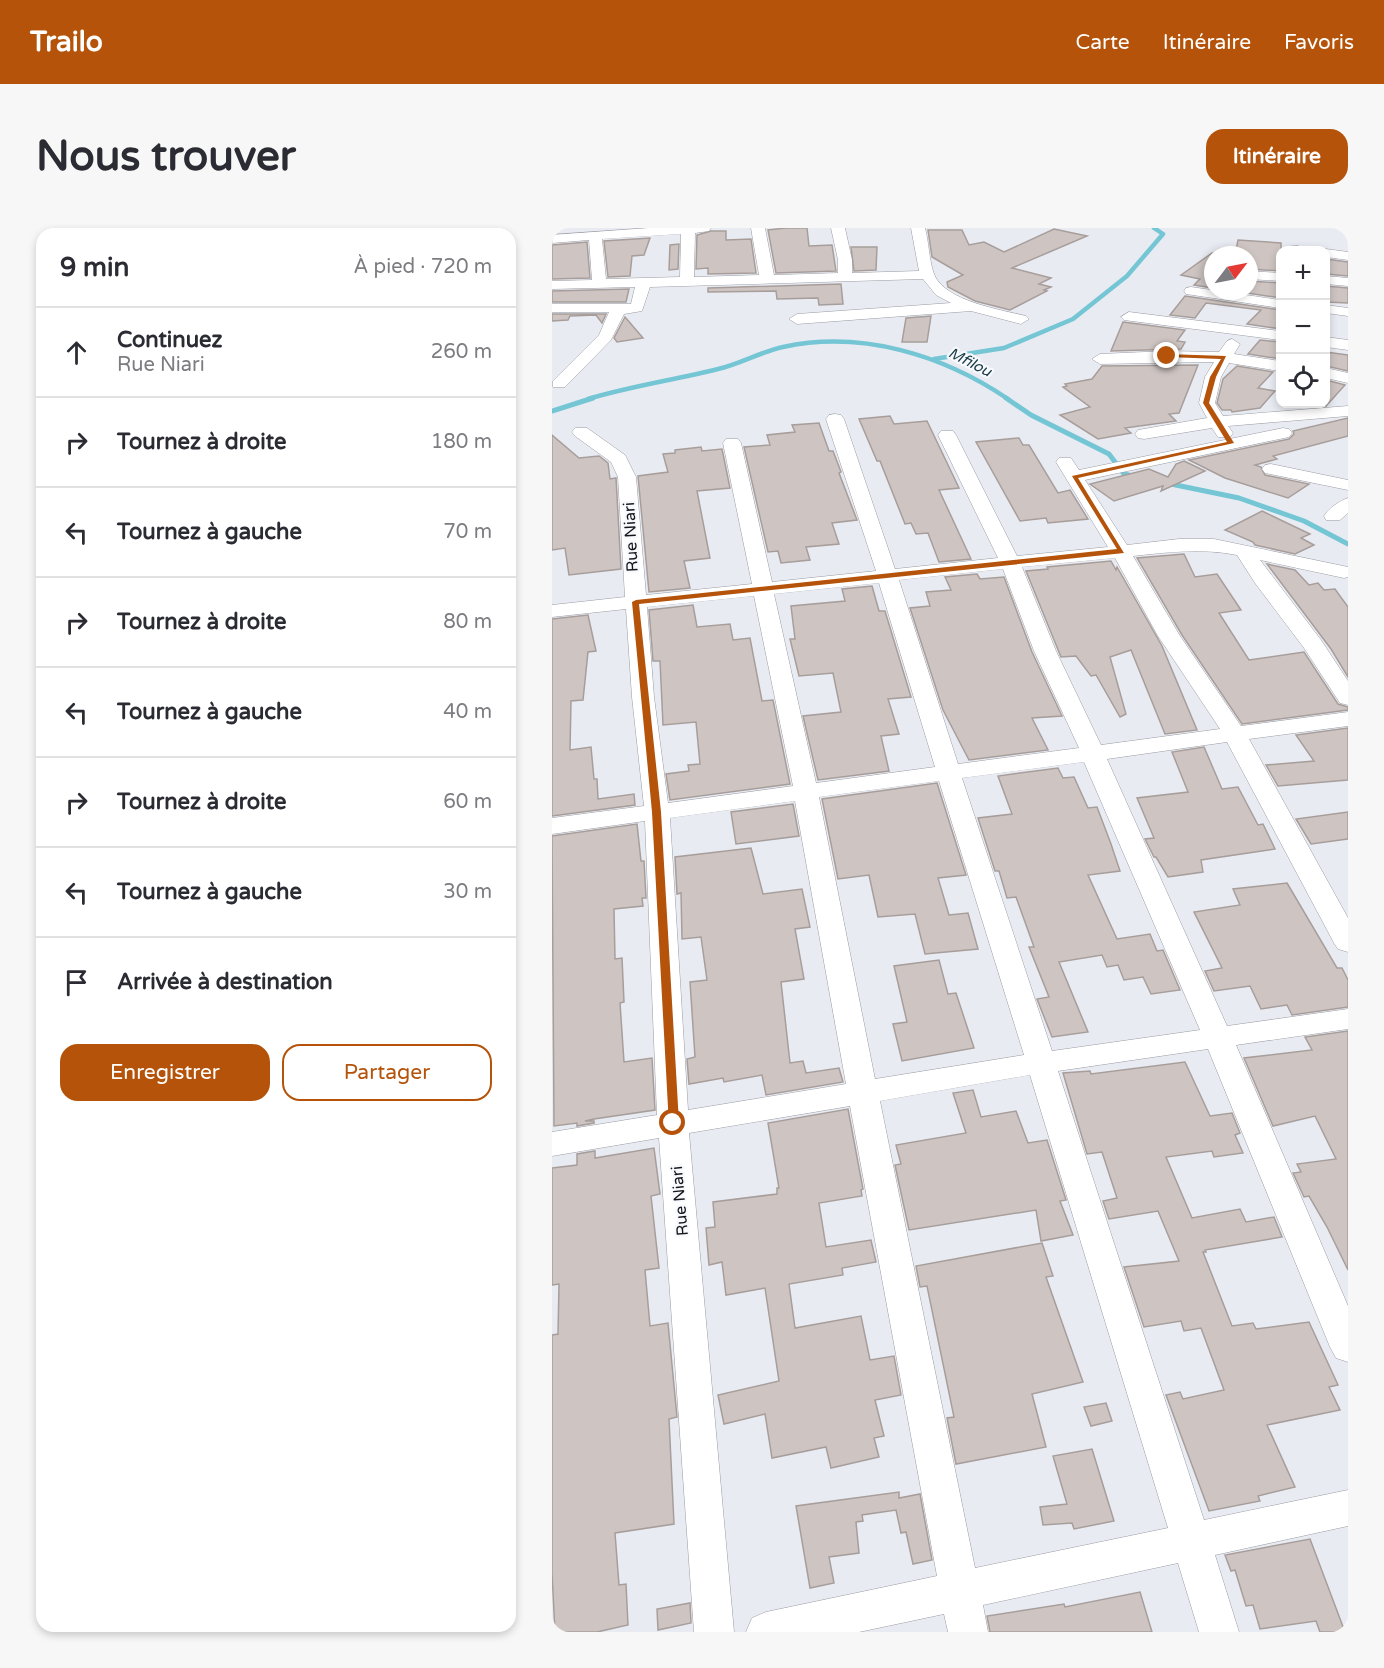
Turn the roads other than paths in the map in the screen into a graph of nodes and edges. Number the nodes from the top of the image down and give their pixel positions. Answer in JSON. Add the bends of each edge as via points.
{"nodes":[{"id":1,"x":688,"y":228,"type":"edge"},
{"id":2,"x":704,"y":228,"type":"edge"},
{"id":3,"x":758,"y":228,"type":"edge"},
{"id":4,"x":838,"y":228,"type":"edge"},
{"id":5,"x":918,"y":228,"type":"edge"},
{"id":6,"x":604,"y":233,"type":"edge"},
{"id":7,"x":552,"y":239,"type":"edge"},
{"id":8,"x":1330,"y":254,"type":"edge"},
{"id":9,"x":1348,"y":256,"type":"edge"},
{"id":10,"x":927,"y":275,"type":"junction"},
{"id":11,"x":845,"y":276,"type":"junction"},
{"id":12,"x":1258,"y":276,"type":"edge"},
{"id":13,"x":1276,"y":277,"type":"edge"},
{"id":14,"x":766,"y":278,"type":"junction"},
{"id":15,"x":1330,"y":280,"type":"edge"},
{"id":16,"x":687,"y":281,"type":"junction"},
{"id":17,"x":644,"y":282,"type":"junction"},
{"id":18,"x":1348,"y":282,"type":"edge"},
{"id":19,"x":599,"y":283,"type":"junction"},
{"id":20,"x":552,"y":285,"type":"edge"},
{"id":21,"x":1191,"y":291,"type":"dead end"},
{"id":22,"x":1276,"y":303,"type":"edge"},
{"id":23,"x":974,"y":306,"type":"junction"},
{"id":24,"x":552,"y":308,"type":"edge"},
{"id":25,"x":637,"y":308,"type":"junction"},
{"id":26,"x":1330,"y":310,"type":"edge"},
{"id":27,"x":1348,"y":312,"type":"edge"},
{"id":28,"x":1129,"y":317,"type":"dead end"},
{"id":29,"x":797,"y":319,"type":"dead end"},
{"id":30,"x":1021,"y":319,"type":"dead end"},
{"id":31,"x":1239,"y":330,"type":"junction"},
{"id":32,"x":1276,"y":335,"type":"edge"},
{"id":33,"x":1330,"y":343,"type":"edge"},
{"id":34,"x":1348,"y":345,"type":"edge"},
{"id":35,"x":1224,"y":357,"type":"junction"},
{"id":36,"x":1100,"y":359,"type":"dead end"},
{"id":37,"x":1276,"y":365,"type":"edge"},
{"id":38,"x":1330,"y":374,"type":"edge"},
{"id":39,"x":1348,"y":378,"type":"edge"},
{"id":40,"x":559,"y":384,"type":"dead end"},
{"id":41,"x":1348,"y":411,"type":"edge"},
{"id":42,"x":835,"y":419,"type":"dead end"},
{"id":43,"x":1217,"y":420,"type":"junction"},
{"id":44,"x":581,"y":432,"type":"dead end"},
{"id":45,"x":1283,"y":433,"type":"dead end"},
{"id":46,"x":1144,"y":434,"type":"dead end"},
{"id":47,"x":947,"y":435,"type":"dead end"},
{"id":48,"x":732,"y":443,"type":"dead end"},
{"id":49,"x":1231,"y":443,"type":"junction"},
{"id":50,"x":1271,"y":469,"type":"dead end"},
{"id":51,"x":1348,"y":485,"type":"edge"},
{"id":52,"x":1121,"y":551,"type":"junction"},
{"id":53,"x":1244,"y":551,"type":"junction"},
{"id":54,"x":1011,"y":564,"type":"junction"},
{"id":55,"x":1344,"y":572,"type":"dead end"},
{"id":56,"x":888,"y":577,"type":"junction"},
{"id":57,"x":762,"y":590,"type":"junction"},
{"id":58,"x":636,"y":602,"type":"junction"},
{"id":59,"x":552,"y":611,"type":"edge"},
{"id":60,"x":1348,"y":698,"type":"edge"},
{"id":61,"x":1348,"y":719,"type":"edge"},
{"id":62,"x":1234,"y":735,"type":"junction"},
{"id":63,"x":1093,"y":754,"type":"junction"},
{"id":64,"x":949,"y":773,"type":"junction"},
{"id":65,"x":806,"y":792,"type":"junction"},
{"id":66,"x":657,"y":812,"type":"junction"},
{"id":67,"x":552,"y":826,"type":"edge"},
{"id":68,"x":1348,"y":943,"type":"edge"},
{"id":69,"x":1348,"y":1019,"type":"edge"},
{"id":70,"x":1218,"y":1038,"type":"junction"},
{"id":71,"x":1041,"y":1063,"type":"junction"},
{"id":72,"x":862,"y":1091,"type":"junction"},
{"id":73,"x":673,"y":1123,"type":"junction"},
{"id":74,"x":552,"y":1144,"type":"edge"},
{"id":75,"x":1348,"y":1347,"type":"edge"},
{"id":76,"x":1348,"y":1508,"type":"edge"},
{"id":77,"x":1191,"y":1542,"type":"junction"},
{"id":78,"x":961,"y":1592,"type":"junction"},
{"id":79,"x":714,"y":1632,"type":"edge"},
{"id":80,"x":766,"y":1632,"type":"edge"},
{"id":81,"x":968,"y":1632,"type":"edge"},
{"id":82,"x":1219,"y":1632,"type":"edge"}],
"edges":[{"from":1,"to":2,"type":"street"},
{"from":1,"to":6,"type":"street"},
{"from":1,"to":16,"type":"street"},
{"from":3,"to":14,"type":"street"},
{"from":4,"to":11,"type":"street"},
{"from":5,"to":10,"type":"street"},
{"from":6,"to":7,"type":"street"},
{"from":6,"to":19,"type":"street"},
{"from":8,"to":9,"type":"street"},
{"from":10,"to":11,"type":"street"},
{"from":10,"to":23,"type":"street","via":[[935,289]]},
{"from":11,"to":14,"type":"street"},
{"from":12,"to":13,"type":"street"},
{"from":14,"to":16,"type":"street"},
{"from":15,"to":18,"type":"street"},
{"from":16,"to":17,"type":"street"},
{"from":17,"to":19,"type":"street"},
{"from":17,"to":25,"type":"street"},
{"from":19,"to":20,"type":"street"},
{"from":21,"to":22,"type":"street"},
{"from":23,"to":29,"type":"street"},
{"from":23,"to":30,"type":"street"},
{"from":24,"to":25,"type":"street"},
{"from":25,"to":40,"type":"street","via":[[618,310],[606,337]]},
{"from":26,"to":27,"type":"street"},
{"from":28,"to":31,"type":"street"},
{"from":31,"to":32,"type":"street"},
{"from":31,"to":35,"type":"street"},
{"from":33,"to":34,"type":"street"},
{"from":35,"to":36,"type":"street"},
{"from":35,"to":37,"type":"street"},
{"from":35,"to":43,"type":"street","via":[[1206,403]]},
{"from":38,"to":39,"type":"street"},
{"from":41,"to":43,"type":"street"},
{"from":42,"to":56,"type":"street"},
{"from":43,"to":46,"type":"street"},
{"from":43,"to":49,"type":"street"},
{"from":44,"to":58,"type":"street","name":"Rue Niari","via":[[619,459],[627,477]]},
{"from":45,"to":49,"type":"street"},
{"from":47,"to":54,"type":"street"},
{"from":48,"to":57,"type":"street"},
{"from":49,"to":52,"type":"street","via":[[1115,467],[1070,470]]},
{"from":50,"to":51,"type":"street"},
{"from":52,"to":53,"type":"street","via":[[1214,545]]},
{"from":52,"to":54,"type":"street"},
{"from":52,"to":62,"type":"street","via":[[1169,636]]},
{"from":53,"to":55,"type":"street"},
{"from":53,"to":60,"type":"street"},
{"from":54,"to":56,"type":"street"},
{"from":54,"to":63,"type":"street","via":[[1045,651]]},
{"from":56,"to":57,"type":"street"},
{"from":56,"to":64,"type":"street"},
{"from":57,"to":58,"type":"street"},
{"from":57,"to":65,"type":"street"},
{"from":58,"to":59,"type":"street"},
{"from":58,"to":66,"type":"street","name":"Rue Niari"},
{"from":61,"to":62,"type":"street"},
{"from":62,"to":63,"type":"street"},
{"from":62,"to":68,"type":"street"},
{"from":63,"to":64,"type":"street"},
{"from":63,"to":70,"type":"street"},
{"from":64,"to":65,"type":"street"},
{"from":64,"to":71,"type":"street"},
{"from":65,"to":66,"type":"street"},
{"from":65,"to":72,"type":"street"},
{"from":66,"to":67,"type":"street"},
{"from":66,"to":73,"type":"street","name":"Rue Niari"},
{"from":69,"to":70,"type":"street"},
{"from":70,"to":71,"type":"street"},
{"from":70,"to":75,"type":"street"},
{"from":71,"to":72,"type":"street"},
{"from":71,"to":77,"type":"street"},
{"from":72,"to":73,"type":"street"},
{"from":72,"to":78,"type":"street"},
{"from":73,"to":74,"type":"street"},
{"from":73,"to":79,"type":"street","name":"Rue Niari"},
{"from":76,"to":77,"type":"street"},
{"from":77,"to":78,"type":"street"},
{"from":77,"to":82,"type":"street"},
{"from":78,"to":80,"type":"street"},
{"from":78,"to":81,"type":"street"}]}
